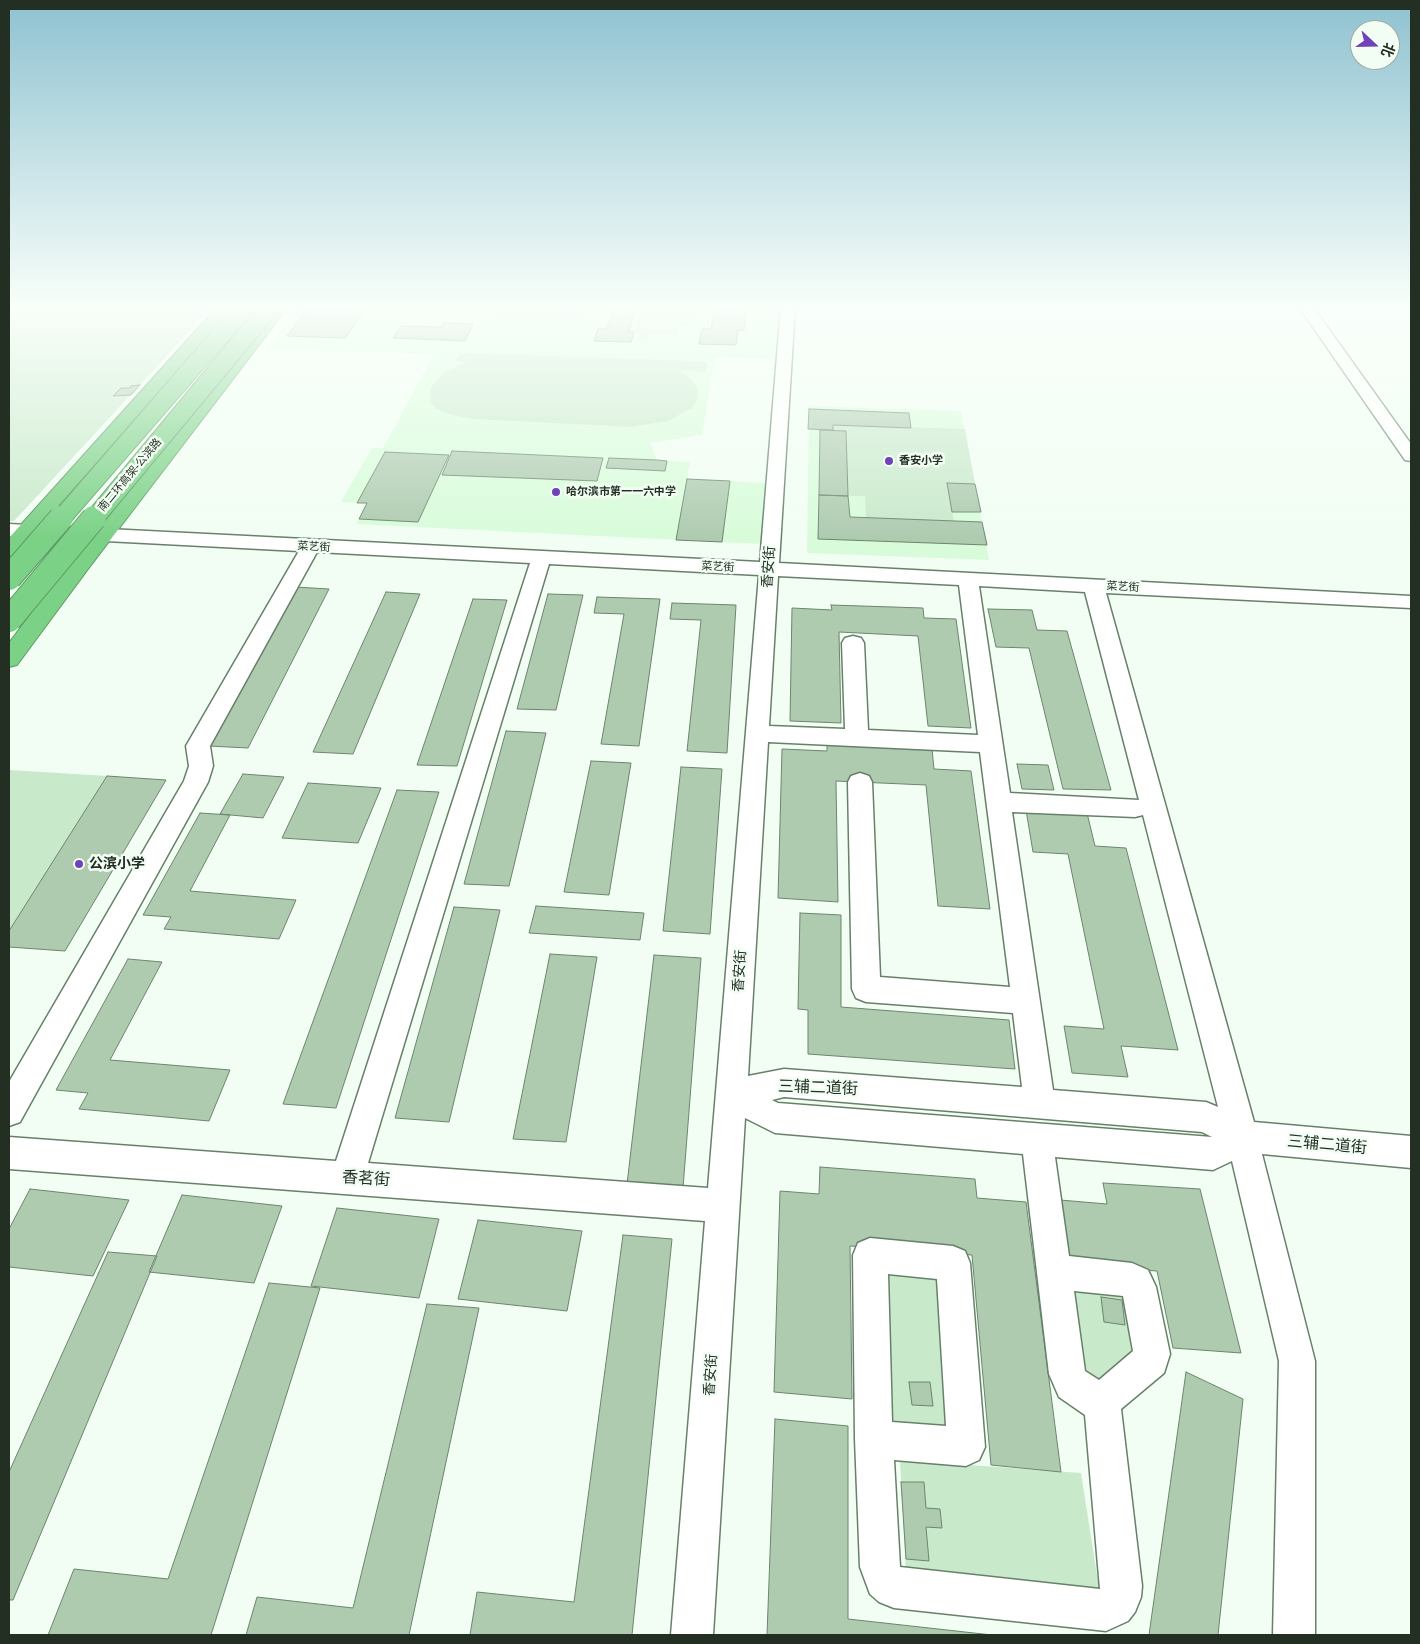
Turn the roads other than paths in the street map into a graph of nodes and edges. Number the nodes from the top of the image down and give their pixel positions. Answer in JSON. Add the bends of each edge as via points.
{"nodes":[{"id":1,"x":154,"y":384,"type":"edge"},
{"id":2,"x":176,"y":384,"type":"edge"},
{"id":3,"x":206,"y":384,"type":"edge"},
{"id":4,"x":221,"y":384,"type":"edge"},
{"id":5,"x":782,"y":384,"type":"edge"},
{"id":6,"x":1360,"y":384,"type":"edge"},
{"id":7,"x":1411,"y":456,"type":"edge"},
{"id":8,"x":17,"y":531,"type":"edge"},
{"id":9,"x":101,"y":536,"type":"junction"},
{"id":10,"x":311,"y":546,"type":"junction"},
{"id":11,"x":541,"y":558,"type":"junction"},
{"id":12,"x":12,"y":566,"type":"edge"},
{"id":13,"x":769,"y":570,"type":"junction"},
{"id":14,"x":968,"y":580,"type":"junction"},
{"id":15,"x":1094,"y":586,"type":"junction"},
{"id":16,"x":1411,"y":602,"type":"edge"},
{"id":17,"x":9,"y":620,"type":"edge"},
{"id":18,"x":853,"y":643,"type":"dead end"},
{"id":19,"x":9,"y":659,"type":"edge"},
{"id":20,"x":771,"y":734,"type":"dead end"},
{"id":21,"x":857,"y":738,"type":"junction"},
{"id":22,"x":990,"y":744,"type":"junction"},
{"id":23,"x":860,"y":782,"type":"dead end"},
{"id":24,"x":998,"y":802,"type":"junction"},
{"id":25,"x":1135,"y":808,"type":"dead end"},
{"id":26,"x":1024,"y":1001,"type":"junction"},
{"id":27,"x":731,"y":1094,"type":"junction"},
{"id":28,"x":1040,"y":1104,"type":"junction"},
{"id":29,"x":9,"y":1111,"type":"edge"},
{"id":30,"x":1242,"y":1137,"type":"junction"},
{"id":31,"x":1037,"y":1140,"type":"junction"},
{"id":32,"x":1411,"y":1152,"type":"edge"},
{"id":33,"x":9,"y":1153,"type":"edge"},
{"id":34,"x":348,"y":1178,"type":"junction"},
{"id":35,"x":723,"y":1206,"type":"junction"},
{"id":36,"x":1053,"y":1271,"type":"junction"},
{"id":37,"x":1100,"y":1403,"type":"junction"},
{"id":38,"x":874,"y":1439,"type":"junction"},
{"id":39,"x":692,"y":1635,"type":"edge"},
{"id":40,"x":1294,"y":1635,"type":"edge"}],
"edges":[{"from":1,"to":8,"type":"highway"},
{"from":2,"to":12,"type":"highway","name":"南二环高架-公滨路","bridge":true},
{"from":3,"to":17,"type":"highway","name":"南二环高架-公滨路","bridge":true},
{"from":4,"to":9,"type":"highway"},
{"from":5,"to":13,"type":"street","name":"香安街"},
{"from":6,"to":7,"type":"street"},
{"from":8,"to":9,"type":"street","name":"菜艺街"},
{"from":8,"to":12,"type":"highway"},
{"from":9,"to":10,"type":"street","name":"菜艺街"},
{"from":9,"to":19,"type":"highway"},
{"from":10,"to":11,"type":"street","name":"菜艺街"},
{"from":10,"to":29,"type":"street","via":[[198,746],[201,766],[196,782]]},
{"from":11,"to":13,"type":"street","name":"菜艺街"},
{"from":11,"to":34,"type":"street"},
{"from":13,"to":14,"type":"street","name":"菜艺街"},
{"from":13,"to":27,"type":"street","name":"香安街"},
{"from":14,"to":15,"type":"street","name":"菜艺街"},
{"from":14,"to":22,"type":"street"},
{"from":15,"to":16,"type":"street","name":"菜艺街"},
{"from":15,"to":30,"type":"street"},
{"from":18,"to":21,"type":"street"},
{"from":20,"to":21,"type":"street"},
{"from":21,"to":22,"type":"street"},
{"from":22,"to":24,"type":"street"},
{"from":23,"to":26,"type":"street","via":[[866,989]]},
{"from":24,"to":25,"type":"street"},
{"from":24,"to":26,"type":"street"},
{"from":26,"to":28,"type":"street"},
{"from":27,"to":28,"type":"street","name":"三辅二道街","via":[[784,1084]]},
{"from":27,"to":31,"type":"street","name":"三辅二道街","via":[[775,1118]]},
{"from":27,"to":35,"type":"street","name":"香安街"},
{"from":28,"to":30,"type":"street","name":"三辅二道街","via":[[1206,1117]]},
{"from":30,"to":31,"type":"street","name":"三辅二道街","via":[[1213,1154]]},
{"from":30,"to":32,"type":"street","name":"三辅二道街"},
{"from":30,"to":40,"type":"street","via":[[1298,1361]]},
{"from":31,"to":36,"type":"street"},
{"from":33,"to":34,"type":"street","name":"香茗街"},
{"from":34,"to":35,"type":"street","name":"香茗街"},
{"from":35,"to":39,"type":"street","name":"香安街"},
{"from":36,"to":37,"type":"street","via":[[1068,1377],[1072,1384]]},
{"from":36,"to":37,"type":"street","via":[[1132,1280],[1139,1287],[1151,1360]]},
{"from":37,"to":38,"type":"street","via":[[1121,1586],[1120,1597],[1106,1610],[888,1584],[880,1567]]},
{"from":38,"to":38,"type":"street","via":[[870,1255],[953,1263],[966,1447]]}]}
